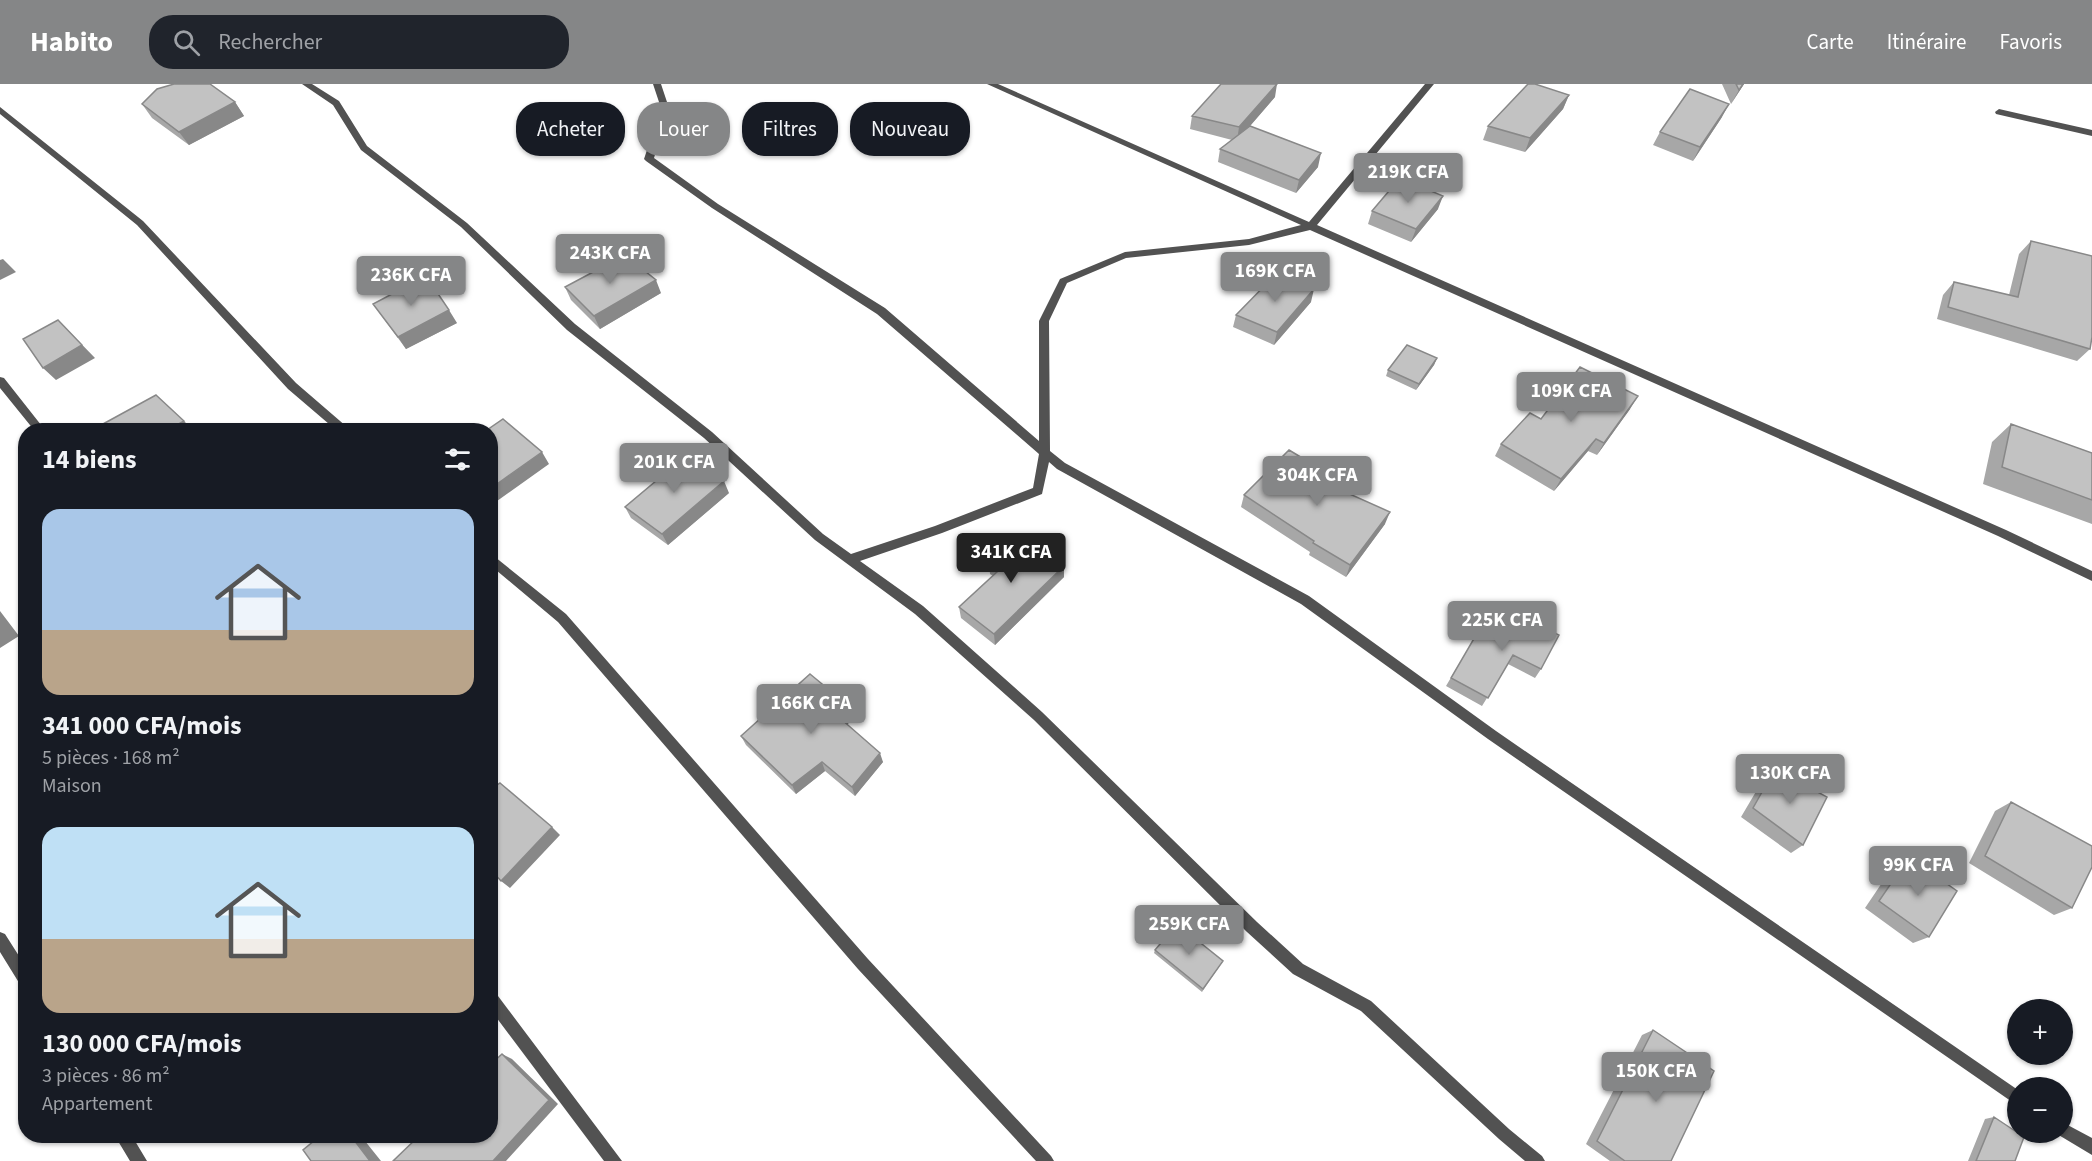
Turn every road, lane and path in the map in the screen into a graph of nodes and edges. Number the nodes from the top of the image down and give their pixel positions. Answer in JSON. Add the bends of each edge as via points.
{"nodes":[{"id":1,"x":306,"y":84,"type":"edge"},
{"id":2,"x":657,"y":84,"type":"edge"},
{"id":3,"x":991,"y":84,"type":"edge"},
{"id":4,"x":1430,"y":84,"type":"edge"},
{"id":5,"x":0,"y":110,"type":"edge"},
{"id":6,"x":1999,"y":112,"type":"dead end"},
{"id":7,"x":2092,"y":133,"type":"edge"},
{"id":8,"x":1311,"y":226,"type":"junction"},
{"id":9,"x":0,"y":381,"type":"edge"},
{"id":10,"x":34,"y":423,"type":"edge"},
{"id":11,"x":335,"y":423,"type":"edge"},
{"id":12,"x":1045,"y":453,"type":"junction"},
{"id":13,"x":850,"y":559,"type":"junction"},
{"id":14,"x":498,"y":565,"type":"edge"},
{"id":15,"x":2092,"y":576,"type":"edge"},
{"id":16,"x":0,"y":939,"type":"edge"},
{"id":17,"x":18,"y":968,"type":"edge"},
{"id":18,"x":498,"y":1008,"type":"edge"},
{"id":19,"x":2007,"y":1091,"type":"edge"},
{"id":20,"x":2073,"y":1136,"type":"edge"},
{"id":21,"x":127,"y":1143,"type":"edge"},
{"id":22,"x":2092,"y":1147,"type":"edge"},
{"id":23,"x":139,"y":1161,"type":"edge"},
{"id":24,"x":614,"y":1161,"type":"edge"},
{"id":25,"x":1046,"y":1161,"type":"edge"},
{"id":26,"x":1537,"y":1161,"type":"edge"}],
"edges":[{"from":1,"to":13,"type":"street","via":[[336,103],[364,148],[464,225],[571,327],[708,435],[819,537]]},
{"from":2,"to":12,"type":"street","via":[[665,108],[649,159],[715,207],[881,311]]},
{"from":3,"to":8,"type":"street"},
{"from":4,"to":8,"type":"street"},
{"from":5,"to":11,"type":"street","via":[[140,223],[292,386]]},
{"from":6,"to":7,"type":"street"},
{"from":8,"to":12,"type":"street","via":[[1249,242],[1125,255],[1063,281],[1044,321]]},
{"from":8,"to":15,"type":"street"},
{"from":9,"to":10,"type":"street"},
{"from":12,"to":13,"type":"street","via":[[1038,491]]},
{"from":12,"to":19,"type":"street","via":[[1060,466],[1305,600],[1492,735]]},
{"from":13,"to":26,"type":"street","via":[[919,610],[1038,716],[1298,969],[1366,1006]]},
{"from":14,"to":25,"type":"street","via":[[562,618],[863,964]]},
{"from":16,"to":17,"type":"street"},
{"from":18,"to":24,"type":"street"},
{"from":20,"to":22,"type":"street"},
{"from":21,"to":23,"type":"street"}]}
